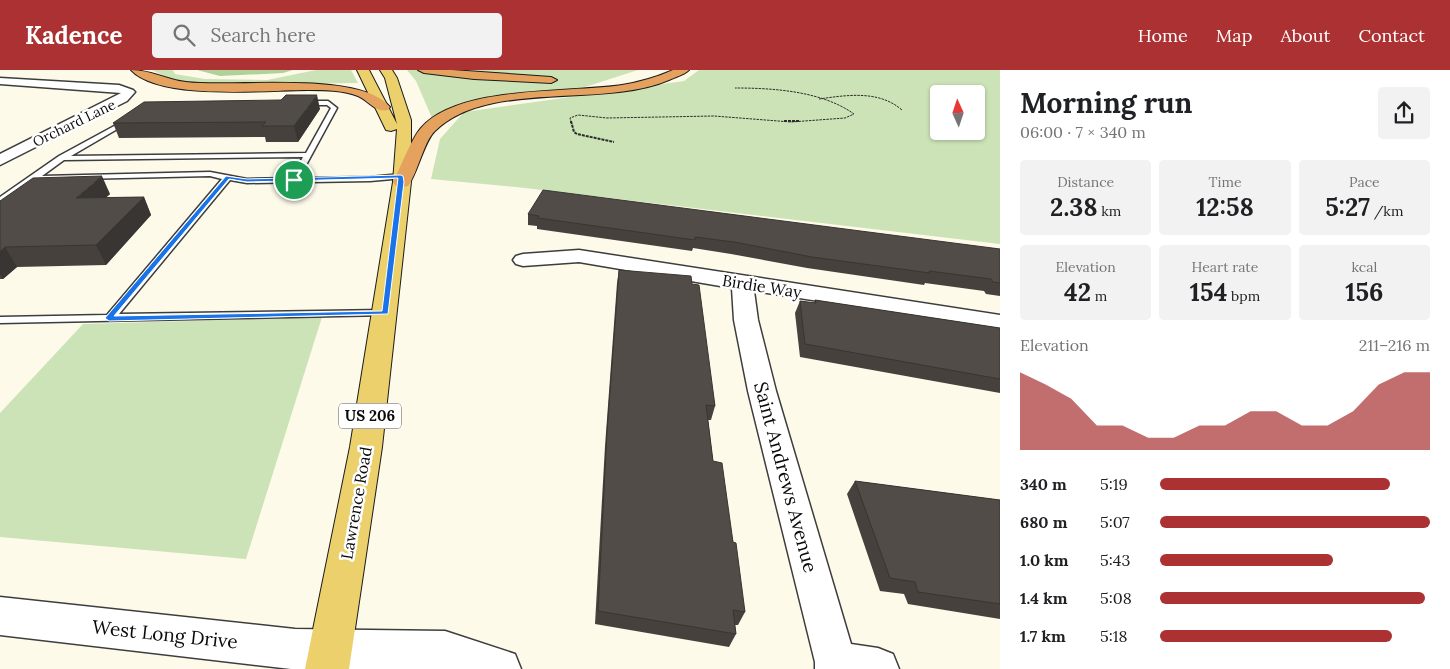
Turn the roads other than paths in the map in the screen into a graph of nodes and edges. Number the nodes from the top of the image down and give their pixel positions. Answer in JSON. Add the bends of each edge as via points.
{"nodes":[{"id":1,"x":138,"y":70,"type":"edge"},
{"id":2,"x":363,"y":70,"type":"edge"},
{"id":3,"x":386,"y":70,"type":"edge"},
{"id":4,"x":424,"y":70,"type":"edge"},
{"id":5,"x":653,"y":70,"type":"edge"},
{"id":6,"x":683,"y":70,"type":"edge"},
{"id":7,"x":191,"y":74,"type":"dead end"},
{"id":8,"x":280,"y":75,"type":"dead end"},
{"id":9,"x":0,"y":82,"type":"edge"},
{"id":10,"x":291,"y":103,"type":"edge"},
{"id":11,"x":383,"y":107,"type":"junction"},
{"id":12,"x":134,"y":117,"type":"edge"},
{"id":13,"x":308,"y":155,"type":"junction"},
{"id":14,"x":62,"y":158,"type":"junction"},
{"id":15,"x":0,"y":160,"type":"edge"},
{"id":16,"x":401,"y":172,"type":"junction"},
{"id":17,"x":228,"y":177,"type":"junction"},
{"id":18,"x":35,"y":178,"type":"junction"},
{"id":19,"x":294,"y":180,"type":"junction"},
{"id":20,"x":0,"y":201,"type":"edge"},
{"id":21,"x":523,"y":260,"type":"dead end"},
{"id":22,"x":742,"y":283,"type":"junction"},
{"id":23,"x":385,"y":313,"type":"junction"},
{"id":24,"x":109,"y":318,"type":"junction"},
{"id":25,"x":0,"y":320,"type":"edge"},
{"id":26,"x":1000,"y":322,"type":"edge"},
{"id":27,"x":0,"y":616,"type":"edge"},
{"id":28,"x":329,"y":659,"type":"edge"},
{"id":29,"x":836,"y":665,"type":"edge"},
{"id":30,"x":500,"y":669,"type":"edge"},
{"id":31,"x":878,"y":669,"type":"edge"}],
"edges":[{"from":1,"to":11,"type":"highway","via":[[162,82],[187,86],[339,88],[362,93]]},
{"from":2,"to":11,"type":"main road","name":"Lawrence Road","number":"US 206"},
{"from":3,"to":16,"type":"main road","name":"Lawrence Road","number":"US 206","via":[[392,78],[404,120]]},
{"from":4,"to":5,"type":"highway","via":[[594,82],[626,79]]},
{"from":6,"to":16,"type":"highway","via":[[642,84],[497,100],[454,111],[427,130]]},
{"from":7,"to":8,"type":"highway","via":[[231,78]]},
{"from":9,"to":15,"type":"street","name":"Orchard Lane","via":[[111,88],[129,92]]},
{"from":10,"to":13,"type":"lane","via":[[328,103],[334,108]]},
{"from":11,"to":16,"type":"main road","name":"Lawrence Road","number":"US 206"},
{"from":12,"to":14,"type":"lane"},
{"from":13,"to":14,"type":"lane"},
{"from":13,"to":19,"type":"lane"},
{"from":14,"to":18,"type":"lane"},
{"from":16,"to":19,"type":"lane"},
{"from":16,"to":23,"type":"main road","name":"Lawrence Road","number":"US 206"},
{"from":17,"to":18,"type":"lane","via":[[210,174]]},
{"from":17,"to":19,"type":"lane","via":[[247,181]]},
{"from":17,"to":24,"type":"lane"},
{"from":18,"to":20,"type":"lane"},
{"from":21,"to":22,"type":"street","name":"Birdie Way","via":[[579,256]]},
{"from":22,"to":26,"type":"street","name":"Birdie Way"},
{"from":22,"to":29,"type":"street","name":"Saint Andrews Avenue","via":[[746,320],[762,391]]},
{"from":23,"to":24,"type":"lane"},
{"from":23,"to":28,"type":"main road","name":"Lawrence Road","number":"US 206","via":[[366,447]]},
{"from":24,"to":25,"type":"lane"},
{"from":27,"to":28,"type":"street","name":"West Long Drive","via":[[295,649]]},
{"from":28,"to":30,"type":"street","name":"West Long Drive","via":[[445,652]]},
{"from":29,"to":31,"type":"street"}]}
